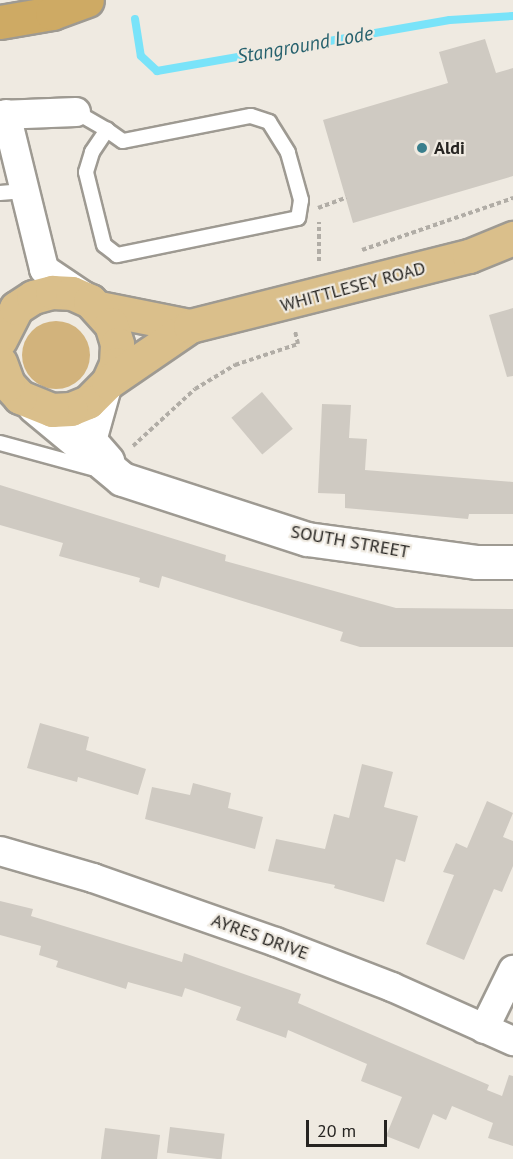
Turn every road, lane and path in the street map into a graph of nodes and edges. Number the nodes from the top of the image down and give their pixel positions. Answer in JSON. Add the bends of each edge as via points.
{"nodes":[{"id":1,"x":87,"y":0,"type":"edge"},
{"id":2,"x":0,"y":22,"type":"edge"},
{"id":3,"x":76,"y":112,"type":"joint"},
{"id":4,"x":3,"y":115,"type":"edge"},
{"id":5,"x":107,"y":130,"type":"junction"},
{"id":6,"x":12,"y":192,"type":"edge"},
{"id":7,"x":513,"y":198,"type":"edge"},
{"id":8,"x":319,"y":208,"type":"dead end"},
{"id":9,"x":513,"y":238,"type":"edge"},
{"id":10,"x":356,"y":252,"type":"dead end"},
{"id":11,"x":328,"y":258,"type":"dead end"},
{"id":12,"x":319,"y":261,"type":"junction"},
{"id":13,"x":309,"y":263,"type":"dead end"},
{"id":14,"x":44,"y":268,"type":"junction"},
{"id":15,"x":95,"y":304,"type":"junction"},
{"id":16,"x":289,"y":304,"type":"junction"},
{"id":17,"x":7,"y":321,"type":"edge"},
{"id":18,"x":190,"y":326,"type":"junction"},
{"id":19,"x":3,"y":376,"type":"edge"},
{"id":20,"x":105,"y":386,"type":"junction"},
{"id":21,"x":34,"y":405,"type":"junction"},
{"id":22,"x":0,"y":443,"type":"edge"},
{"id":23,"x":122,"y":479,"type":"junction"},
{"id":24,"x":513,"y":562,"type":"edge"},
{"id":25,"x":0,"y":851,"type":"edge"},
{"id":26,"x":513,"y":970,"type":"edge"},
{"id":27,"x":484,"y":1029,"type":"junction"},
{"id":28,"x":513,"y":1041,"type":"edge"}],
"edges":[{"from":1,"to":2,"type":"highway","via":[[52,13]]},
{"from":3,"to":4,"type":"street"},
{"from":3,"to":5,"type":"lane"},
{"from":4,"to":6,"type":"street"},
{"from":5,"to":5,"type":"lane","via":[[123,141],[251,116],[270,122],[288,153],[301,200],[298,218],[117,255],[104,244],[86,172]]},
{"from":6,"to":14,"type":"street"},
{"from":7,"to":10,"type":"path"},
{"from":8,"to":12,"type":"path"},
{"from":9,"to":16,"type":"main road","name":"WHITTLESEY ROAD","via":[[469,256]]},
{"from":11,"to":12,"type":"path"},
{"from":12,"to":13,"type":"path"},
{"from":14,"to":15,"type":"street"},
{"from":14,"to":17,"type":"street"},
{"from":15,"to":17,"type":"main road","name":"WHITTLESEY ROAD","via":[[72,293],[52,292],[33,297]]},
{"from":15,"to":18,"type":"main road","name":"WHITTLESEY ROAD"},
{"from":15,"to":20,"type":"main road","via":[[111,324],[117,344],[116,364]]},
{"from":16,"to":18,"type":"main road","name":"WHITTLESEY ROAD"},
{"from":16,"to":23,"type":"path","via":[[298,344],[235,365],[195,389],[128,452]]},
{"from":18,"to":20,"type":"main road","name":"WHITTLESEY ROAD"},
{"from":19,"to":21,"type":"main road"},
{"from":20,"to":21,"type":"main road","name":"WHITTLESEY ROAD","via":[[71,409]]},
{"from":20,"to":23,"type":"street","via":[[89,440]]},
{"from":21,"to":23,"type":"street","name":"SOUTH STREET"},
{"from":22,"to":23,"type":"lane","via":[[57,456]]},
{"from":23,"to":24,"type":"street","name":"SOUTH STREET","via":[[307,538],[477,562]]},
{"from":25,"to":27,"type":"street","name":"AYRES DRIVE","via":[[93,878],[276,942]]},
{"from":26,"to":27,"type":"street"},
{"from":27,"to":28,"type":"street","name":"AYRES DRIVE"}]}
